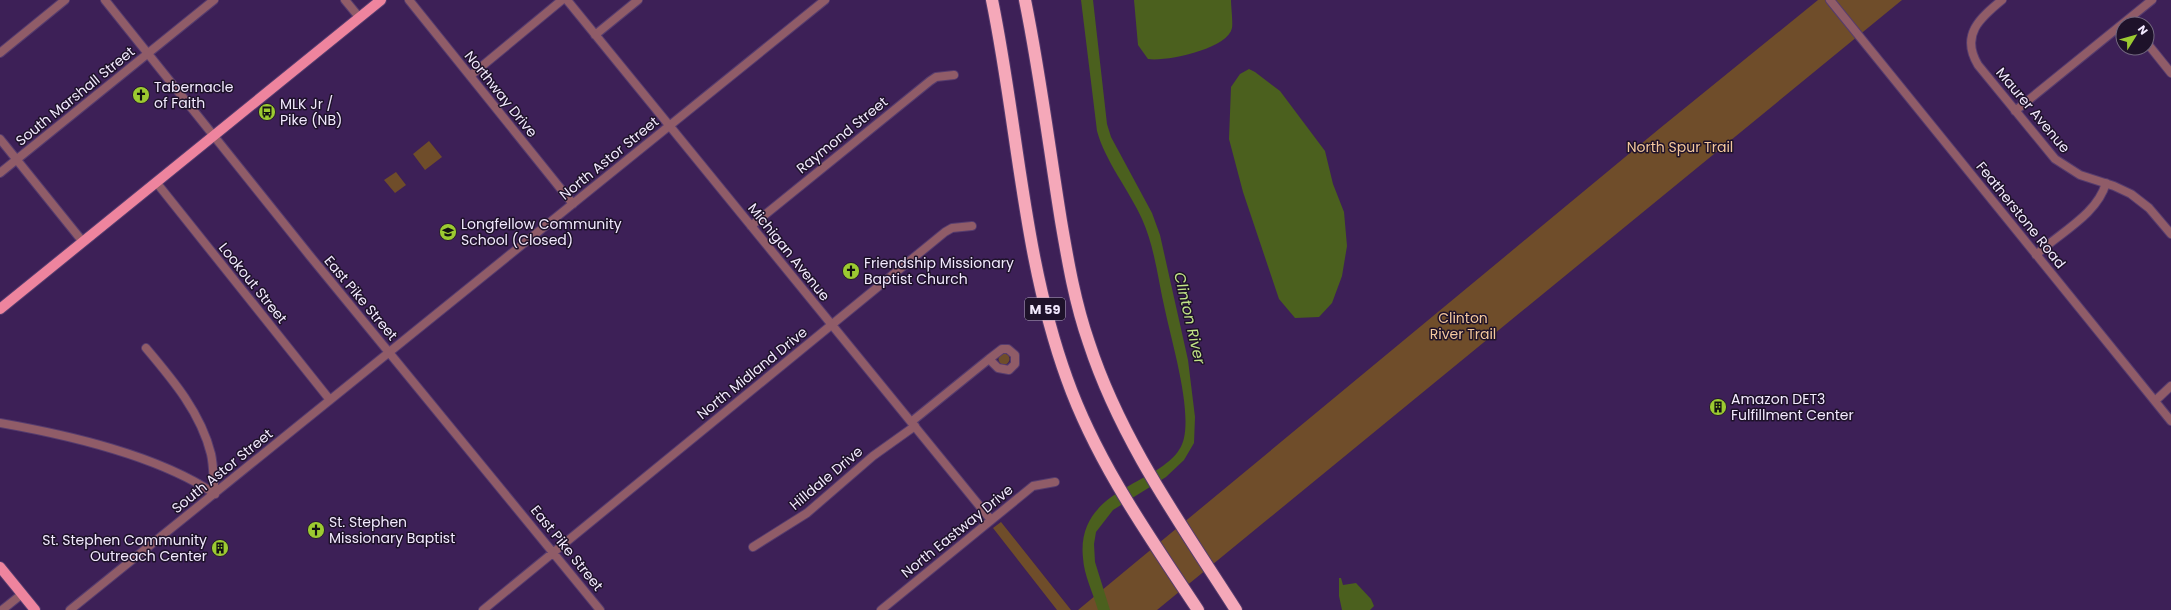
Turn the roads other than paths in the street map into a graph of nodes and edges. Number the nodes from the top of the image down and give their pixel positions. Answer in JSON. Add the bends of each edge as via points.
{"nodes":[{"id":1,"x":65,"y":0,"type":"edge"},
{"id":2,"x":104,"y":0,"type":"edge"},
{"id":3,"x":214,"y":0,"type":"edge"},
{"id":4,"x":345,"y":0,"type":"edge"},
{"id":5,"x":381,"y":0,"type":"edge"},
{"id":6,"x":409,"y":0,"type":"edge"},
{"id":7,"x":562,"y":0,"type":"edge"},
{"id":8,"x":567,"y":0,"type":"edge"},
{"id":9,"x":638,"y":0,"type":"edge"},
{"id":10,"x":825,"y":0,"type":"edge"},
{"id":11,"x":992,"y":0,"type":"edge"},
{"id":12,"x":1025,"y":0,"type":"edge"},
{"id":13,"x":1830,"y":0,"type":"edge"},
{"id":14,"x":2002,"y":0,"type":"edge"},
{"id":15,"x":2152,"y":0,"type":"edge"},
{"id":16,"x":2136,"y":16,"type":"edge"},
{"id":17,"x":359,"y":17,"type":"junction"},
{"id":18,"x":2115,"y":34,"type":"edge"},
{"id":19,"x":595,"y":35,"type":"junction"},
{"id":20,"x":0,"y":53,"type":"edge"},
{"id":21,"x":2155,"y":53,"type":"edge"},
{"id":22,"x":148,"y":54,"type":"junction"},
{"id":23,"x":2171,"y":73,"type":"edge"},
{"id":24,"x":954,"y":75,"type":"dead end"},
{"id":25,"x":470,"y":76,"type":"junction"},
{"id":26,"x":2015,"y":111,"type":"junction"},
{"id":27,"x":670,"y":126,"type":"junction"},
{"id":28,"x":213,"y":136,"type":"junction"},
{"id":29,"x":0,"y":139,"type":"edge"},
{"id":30,"x":17,"y":160,"type":"junction"},
{"id":31,"x":0,"y":173,"type":"edge"},
{"id":32,"x":156,"y":182,"type":"junction"},
{"id":33,"x":2106,"y":183,"type":"junction"},
{"id":34,"x":573,"y":204,"type":"junction"},
{"id":35,"x":751,"y":226,"type":"junction"},
{"id":36,"x":972,"y":226,"type":"dead end"},
{"id":37,"x":2171,"y":234,"type":"edge"},
{"id":38,"x":83,"y":242,"type":"junction"},
{"id":39,"x":2036,"y":255,"type":"junction"},
{"id":40,"x":0,"y":309,"type":"edge"},
{"id":41,"x":831,"y":324,"type":"junction"},
{"id":42,"x":146,"y":348,"type":"dead end"},
{"id":43,"x":390,"y":352,"type":"junction"},
{"id":44,"x":989,"y":359,"type":"dead end"},
{"id":45,"x":2171,"y":386,"type":"edge"},
{"id":46,"x":330,"y":400,"type":"junction"},
{"id":47,"x":2155,"y":401,"type":"junction"},
{"id":48,"x":2171,"y":421,"type":"edge"},
{"id":49,"x":0,"y":423,"type":"edge"},
{"id":50,"x":913,"y":424,"type":"junction"},
{"id":51,"x":1055,"y":482,"type":"dead end"},
{"id":52,"x":215,"y":494,"type":"junction"},
{"id":53,"x":991,"y":520,"type":"junction"},
{"id":54,"x":753,"y":547,"type":"dead end"},
{"id":55,"x":553,"y":552,"type":"junction"},
{"id":56,"x":0,"y":567,"type":"edge"},
{"id":57,"x":22,"y":594,"type":"junction"},
{"id":58,"x":2,"y":610,"type":"edge"},
{"id":59,"x":35,"y":610,"type":"edge"},
{"id":60,"x":70,"y":610,"type":"edge"},
{"id":61,"x":483,"y":610,"type":"edge"},
{"id":62,"x":600,"y":610,"type":"edge"},
{"id":63,"x":881,"y":610,"type":"edge"},
{"id":64,"x":1198,"y":610,"type":"edge"},
{"id":65,"x":1236,"y":610,"type":"edge"}],
"edges":[{"from":1,"to":20,"type":"street"},
{"from":2,"to":22,"type":"street","name":"East Pike Street"},
{"from":3,"to":22,"type":"street","name":"South Marshall Street"},
{"from":4,"to":17,"type":"street"},
{"from":5,"to":17,"type":"main road"},
{"from":6,"to":25,"type":"street","name":"Northway Drive"},
{"from":7,"to":25,"type":"street"},
{"from":8,"to":19,"type":"street","name":"Michigan Avenue"},
{"from":9,"to":19,"type":"street"},
{"from":10,"to":27,"type":"street","name":"North Astor Street"},
{"from":11,"to":64,"type":"highway","number":"M 59","via":[[1033,251],[1043,301],[1067,381],[1112,477]]},
{"from":12,"to":65,"type":"highway","number":"M 59","via":[[1075,295],[1088,341],[1120,421],[1140,459]]},
{"from":13,"to":39,"type":"street","name":"Featherstone Road"},
{"from":14,"to":26,"type":"street","name":"Maurer Avenue","via":[[1979,20],[1971,40],[1973,55],[1978,65]]},
{"from":15,"to":16,"type":"street"},
{"from":17,"to":28,"type":"main road"},
{"from":18,"to":26,"type":"street"},
{"from":19,"to":27,"type":"street","name":"Michigan Avenue"},
{"from":21,"to":23,"type":"street"},
{"from":22,"to":28,"type":"street","name":"East Pike Street"},
{"from":22,"to":30,"type":"street","name":"South Marshall Street"},
{"from":24,"to":35,"type":"street","name":"Raymond Street","via":[[936,77],[930,81]]},
{"from":25,"to":34,"type":"street","name":"Northway Drive"},
{"from":26,"to":33,"type":"street","name":"Maurer Avenue","via":[[2060,163],[2080,175]]},
{"from":27,"to":34,"type":"street","name":"North Astor Street"},
{"from":27,"to":35,"type":"street","name":"Michigan Avenue"},
{"from":28,"to":32,"type":"main road"},
{"from":28,"to":43,"type":"street","name":"East Pike Street"},
{"from":29,"to":30,"type":"street"},
{"from":30,"to":31,"type":"street","name":"South Marshall Street"},
{"from":30,"to":38,"type":"street"},
{"from":32,"to":38,"type":"main road"},
{"from":32,"to":46,"type":"street","name":"Lookout Street"},
{"from":33,"to":37,"type":"street","name":"Maurer Avenue","via":[[2140,200]]},
{"from":33,"to":39,"type":"street","via":[[2101,196],[2091,208]]},
{"from":34,"to":43,"type":"street","name":"North Astor Street"},
{"from":35,"to":41,"type":"street","name":"Michigan Avenue"},
{"from":36,"to":41,"type":"street","name":"North Midland Drive","via":[[952,228],[945,232]]},
{"from":38,"to":40,"type":"main road"},
{"from":39,"to":47,"type":"street","name":"Featherstone Road"},
{"from":41,"to":50,"type":"street","name":"Michigan Avenue"},
{"from":41,"to":55,"type":"street","name":"North Midland Drive"},
{"from":42,"to":52,"type":"street","via":[[179,389],[198,420],[211,454]]},
{"from":43,"to":46,"type":"street","name":"South Astor Street"},
{"from":43,"to":55,"type":"street","name":"East Pike Street"},
{"from":44,"to":50,"type":"street","name":"Hilldale Drive"},
{"from":45,"to":47,"type":"street"},
{"from":46,"to":52,"type":"street","name":"South Astor Street"},
{"from":47,"to":48,"type":"street","name":"Featherstone Road"},
{"from":49,"to":52,"type":"street","via":[[63,435],[120,452],[180,475]]},
{"from":50,"to":53,"type":"street","name":"Michigan Avenue"},
{"from":50,"to":54,"type":"street","name":"Hilldale Drive","via":[[807,513]]},
{"from":51,"to":53,"type":"street","name":"North Eastway Drive","via":[[1033,486]]},
{"from":52,"to":60,"type":"street","name":"South Astor Street"},
{"from":53,"to":63,"type":"street","name":"North Eastway Drive"},
{"from":55,"to":61,"type":"street","name":"North Midland Drive"},
{"from":55,"to":62,"type":"street","name":"East Pike Street"},
{"from":56,"to":57,"type":"main road"},
{"from":57,"to":58,"type":"street"},
{"from":57,"to":59,"type":"main road"}]}
